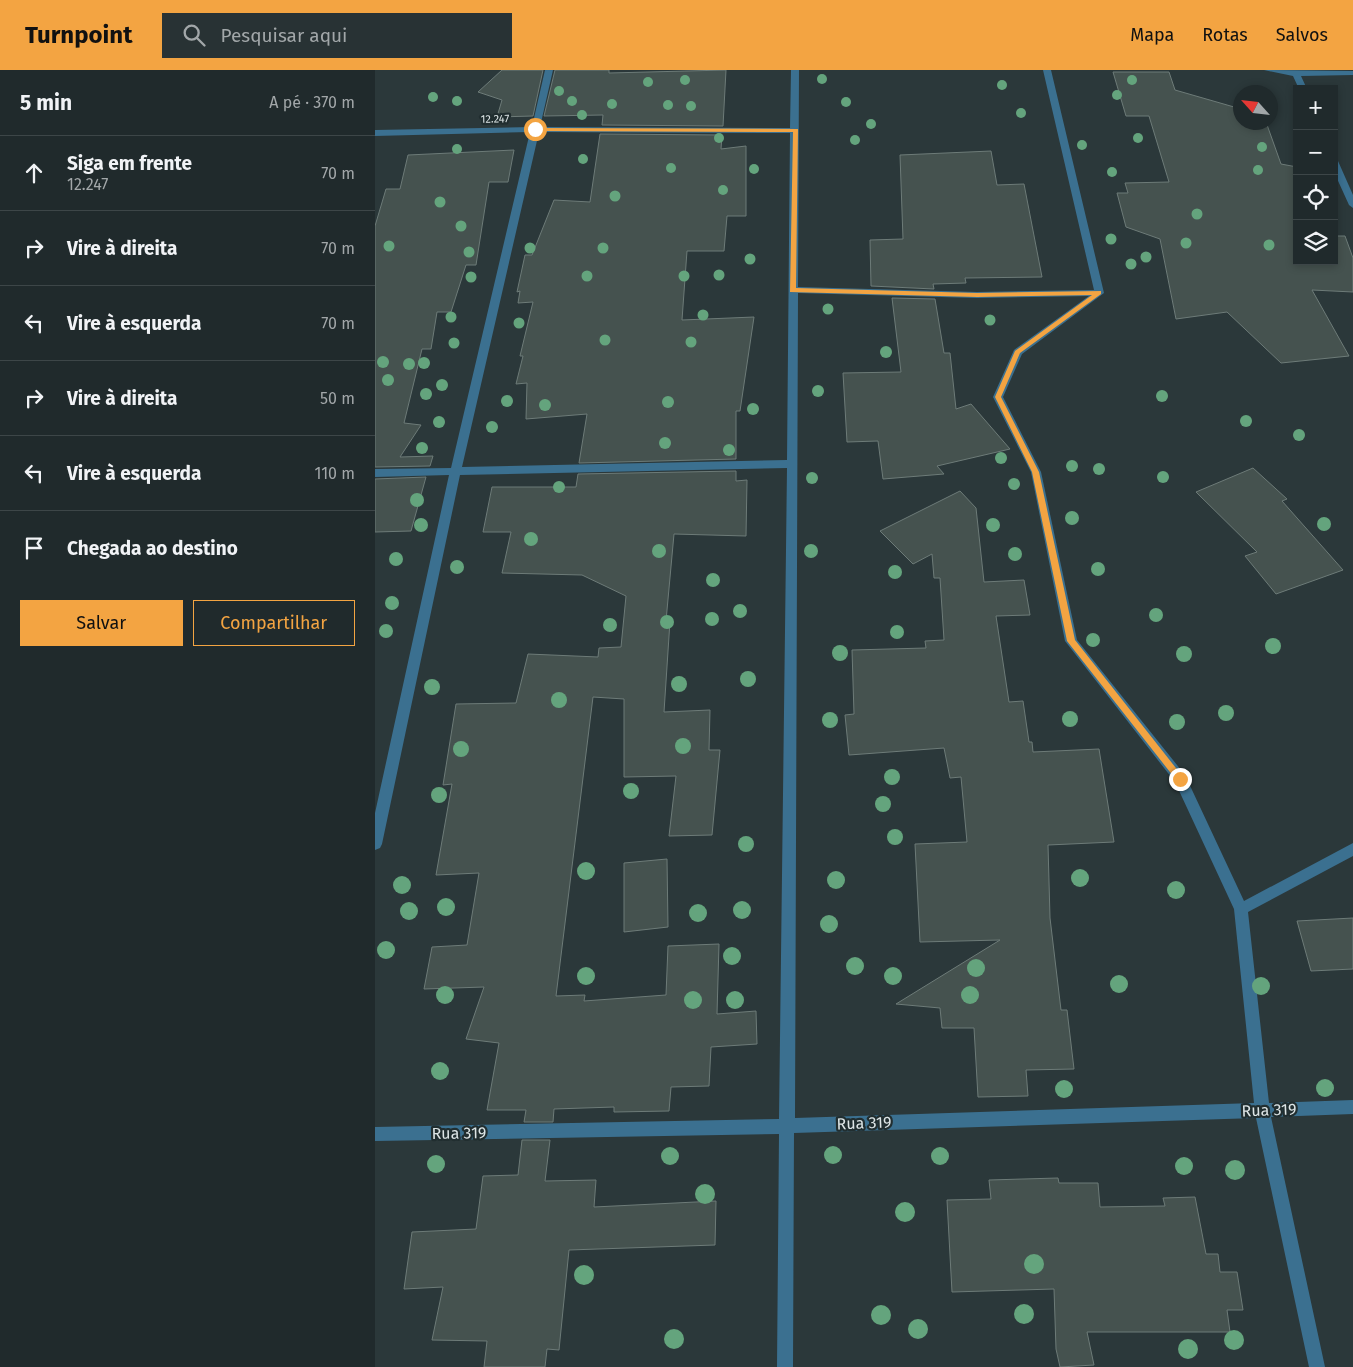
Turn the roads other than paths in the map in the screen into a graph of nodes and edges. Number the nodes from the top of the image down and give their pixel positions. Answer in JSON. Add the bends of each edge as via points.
{"nodes":[{"id":1,"x":549,"y":70,"type":"edge"},
{"id":2,"x":795,"y":70,"type":"edge"},
{"id":3,"x":1047,"y":70,"type":"edge"},
{"id":4,"x":1268,"y":70,"type":"edge"},
{"id":5,"x":1296,"y":74,"type":"junction"},
{"id":6,"x":1353,"y":74,"type":"edge"},
{"id":7,"x":1301,"y":85,"type":"edge"},
{"id":8,"x":535,"y":129,"type":"junction"},
{"id":9,"x":796,"y":131,"type":"junction"},
{"id":10,"x":375,"y":133,"type":"edge"},
{"id":11,"x":1338,"y":171,"type":"edge"},
{"id":12,"x":1353,"y":205,"type":"edge"},
{"id":13,"x":793,"y":290,"type":"junction"},
{"id":14,"x":1099,"y":292,"type":"junction"},
{"id":15,"x":791,"y":464,"type":"junction"},
{"id":16,"x":375,"y":473,"type":"edge"},
{"id":17,"x":455,"y":473,"type":"junction"},
{"id":18,"x":375,"y":844,"type":"edge"},
{"id":19,"x":1353,"y":849,"type":"edge"},
{"id":20,"x":1241,"y":909,"type":"junction"},
{"id":21,"x":1353,"y":1106,"type":"edge"},
{"id":22,"x":1262,"y":1111,"type":"junction"},
{"id":23,"x":786,"y":1126,"type":"junction"},
{"id":24,"x":375,"y":1134,"type":"edge"},
{"id":25,"x":785,"y":1367,"type":"edge"},
{"id":26,"x":1317,"y":1367,"type":"edge"}],
"edges":[{"from":1,"to":8,"type":"street"},
{"from":2,"to":9,"type":"street"},
{"from":3,"to":14,"type":"street"},
{"from":4,"to":5,"type":"street"},
{"from":5,"to":6,"type":"street"},
{"from":5,"to":7,"type":"street"},
{"from":8,"to":9,"type":"street","name":"12.247"},
{"from":8,"to":10,"type":"street","name":"12.247"},
{"from":8,"to":17,"type":"street"},
{"from":9,"to":13,"type":"street"},
{"from":11,"to":12,"type":"street"},
{"from":13,"to":14,"type":"street","via":[[977,295]]},
{"from":13,"to":15,"type":"street"},
{"from":14,"to":20,"type":"street","via":[[1018,352],[998,397],[1036,472],[1071,641],[1180,779]]},
{"from":15,"to":17,"type":"street"},
{"from":15,"to":23,"type":"street"},
{"from":16,"to":17,"type":"street"},
{"from":17,"to":18,"type":"street"},
{"from":19,"to":20,"type":"street"},
{"from":20,"to":22,"type":"street"},
{"from":21,"to":22,"type":"street","name":"Rua 319"},
{"from":22,"to":23,"type":"street","name":"Rua 319"},
{"from":22,"to":26,"type":"street"},
{"from":23,"to":24,"type":"street","name":"Rua 319"},
{"from":23,"to":25,"type":"street"}]}
